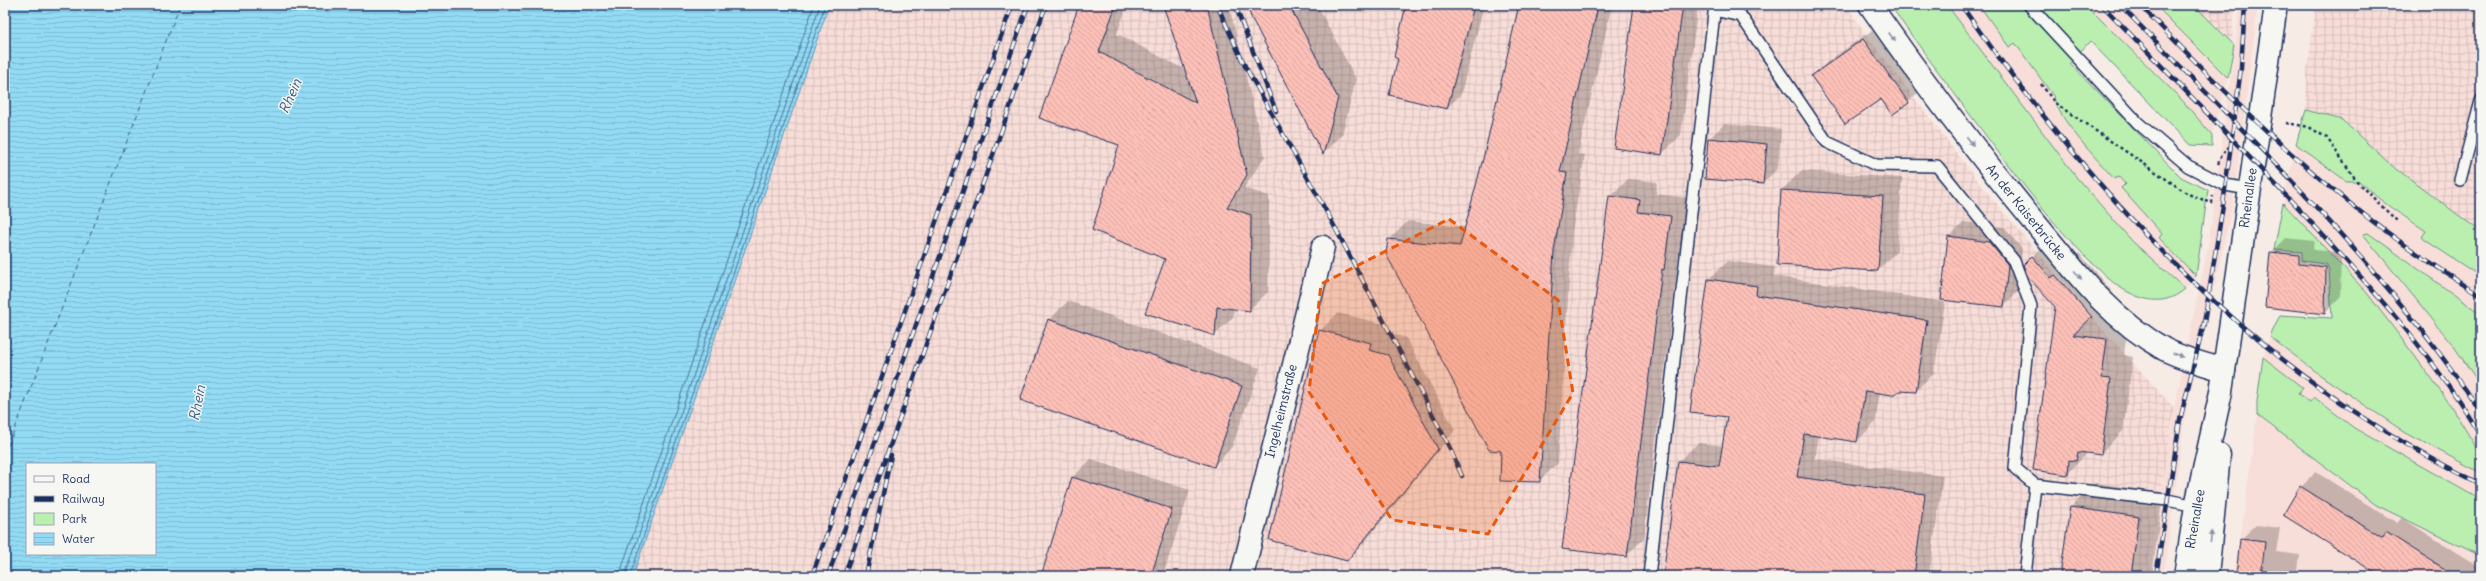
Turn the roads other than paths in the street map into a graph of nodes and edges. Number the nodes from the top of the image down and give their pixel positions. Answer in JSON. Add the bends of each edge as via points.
{"nodes":[{"id":1,"x":1870,"y":5,"type":"edge"},
{"id":2,"x":2029,"y":5,"type":"edge"},
{"id":3,"x":2276,"y":5,"type":"edge"},
{"id":4,"x":1714,"y":8,"type":"edge"},
{"id":5,"x":2481,"y":101,"type":"edge"},
{"id":6,"x":2460,"y":180,"type":"dead end"},
{"id":7,"x":2249,"y":189,"type":"junction"},
{"id":8,"x":1323,"y":247,"type":"dead end"},
{"id":9,"x":2224,"y":370,"type":"junction"},
{"id":10,"x":2221,"y":392,"type":"junction"},
{"id":11,"x":2035,"y":485,"type":"junction"},
{"id":12,"x":2196,"y":506,"type":"junction"},
{"id":13,"x":1242,"y":576,"type":"edge"},
{"id":14,"x":1649,"y":576,"type":"edge"},
{"id":15,"x":2025,"y":576,"type":"edge"},
{"id":16,"x":2185,"y":576,"type":"edge"},
{"id":17,"x":2207,"y":576,"type":"edge"}],
"edges":[{"from":1,"to":9,"type":"street","name":"An der Kaiserbrücke","one_way":true,"via":[[2000,181],[2091,291],[2130,326],[2164,349]]},
{"from":2,"to":7,"type":"lane","via":[[2138,123],[2188,166],[2215,181]]},
{"from":3,"to":7,"type":"street","name":"Rheinallee"},
{"from":4,"to":11,"type":"lane","via":[[1741,16],[1827,142],[1876,165],[1937,166],[2014,261],[2031,306],[2015,468]]},
{"from":4,"to":14,"type":"lane"},
{"from":5,"to":6,"type":"lane"},
{"from":7,"to":9,"type":"street","name":"Rheinallee"},
{"from":8,"to":13,"type":"street","name":"Ingelheimstraße"},
{"from":9,"to":10,"type":"street","name":"Rheinallee"},
{"from":10,"to":12,"type":"street","name":"Rheinallee"},
{"from":17,"to":10,"type":"street","name":"Rheinallee","one_way":true,"via":[[2216,492]]},
{"from":11,"to":12,"type":"lane","via":[[2160,499]]},
{"from":11,"to":15,"type":"lane"},
{"from":12,"to":16,"type":"street","name":"Rheinallee"}]}
